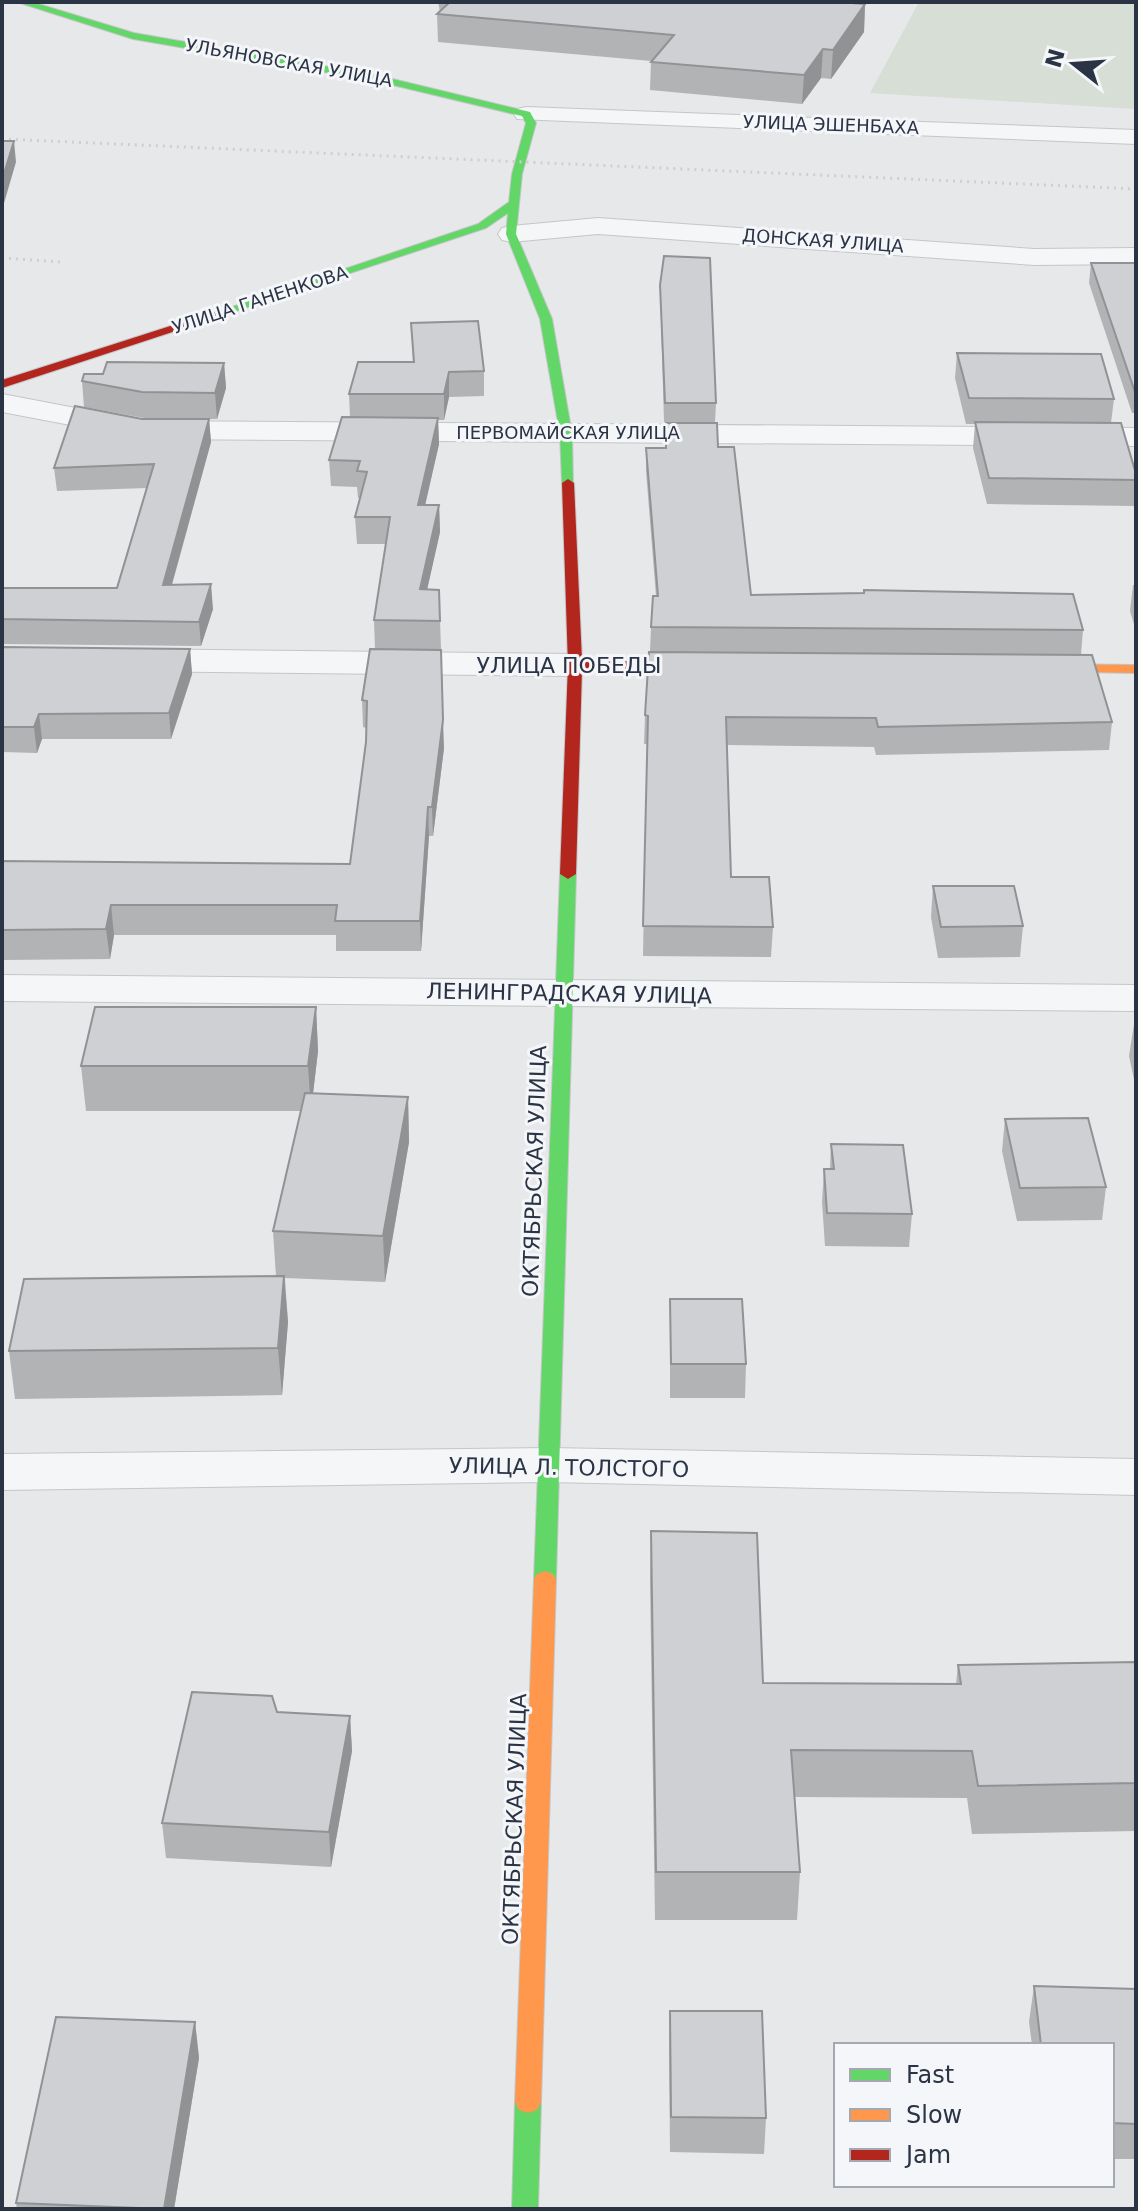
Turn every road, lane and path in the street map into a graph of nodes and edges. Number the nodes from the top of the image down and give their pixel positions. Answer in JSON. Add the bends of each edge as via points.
{"nodes":[{"id":1,"x":22,"y":2,"type":"edge"},
{"id":2,"x":526,"y":114,"type":"junction"},
{"id":3,"x":1136,"y":137,"type":"edge"},
{"id":4,"x":513,"y":204,"type":"junction"},
{"id":5,"x":511,"y":234,"type":"junction"},
{"id":6,"x":1136,"y":256,"type":"edge"},
{"id":7,"x":2,"y":384,"type":"edge"},
{"id":8,"x":2,"y":403,"type":"edge"},
{"id":9,"x":566,"y":434,"type":"junction"},
{"id":10,"x":1136,"y":437,"type":"edge"},
{"id":11,"x":96,"y":659,"type":"edge"},
{"id":12,"x":575,"y":665,"type":"junction"},
{"id":13,"x":724,"y":666,"type":"edge"},
{"id":14,"x":1025,"y":668,"type":"edge"},
{"id":15,"x":1136,"y":669,"type":"edge"},
{"id":16,"x":2,"y":988,"type":"edge"},
{"id":17,"x":563,"y":992,"type":"junction"},
{"id":18,"x":1136,"y":998,"type":"edge"},
{"id":19,"x":550,"y":1465,"type":"junction"},
{"id":20,"x":2,"y":1472,"type":"edge"},
{"id":21,"x":1136,"y":1477,"type":"edge"},
{"id":22,"x":525,"y":2209,"type":"edge"}],
"edges":[{"from":1,"to":2,"type":"main road","name":"УЛЬЯНОВСКАЯ УЛИЦА","via":[[124,33],[397,81]]},
{"from":2,"to":3,"type":"street","name":"УЛИЦА ЭШЕНБАХА"},
{"from":2,"to":4,"type":"main road","name":"ОКТЯБРЬСКАЯ УЛИЦА","via":[[531,123]]},
{"from":4,"to":5,"type":"main road","name":"ОКТЯБРЬСКАЯ УЛИЦА"},
{"from":4,"to":7,"type":"main road","name":"УЛИЦА ГАНЕНКОВА","via":[[482,226],[427,246]]},
{"from":5,"to":6,"type":"street","name":"ДОНСКАЯ УЛИЦА","via":[[598,226],[1034,257]]},
{"from":5,"to":9,"type":"main road","name":"ОКТЯБРЬСКАЯ УЛИЦА","via":[[546,319]]},
{"from":8,"to":9,"type":"street","name":"ПЕРВОМАЙСКАЯ УЛИЦА","via":[[144,430]]},
{"from":9,"to":10,"type":"street","name":"ПЕРВОМАЙСКАЯ УЛИЦА"},
{"from":9,"to":12,"type":"main road","name":"ОКТЯБРЬСКАЯ УЛИЦА"},
{"from":11,"to":12,"type":"street","name":"УЛИЦА ПОБЕДЫ"},
{"from":12,"to":13,"type":"main road","name":"УЛИЦА ПОБЕДЫ"},
{"from":12,"to":17,"type":"main road","name":"ОКТЯБРЬСКАЯ УЛИЦА"},
{"from":14,"to":15,"type":"main road"},
{"from":16,"to":17,"type":"street","name":"ЛЕНИНГРАДСКАЯ УЛИЦА"},
{"from":17,"to":18,"type":"street","name":"ЛЕНИНГРАДСКАЯ УЛИЦА"},
{"from":17,"to":19,"type":"main road","name":"ОКТЯБРЬСКАЯ УЛИЦА"},
{"from":19,"to":20,"type":"street","name":"УЛИЦА Л. ТОЛСТОГО"},
{"from":19,"to":21,"type":"street","name":"УЛИЦА Л. ТОЛСТОГО"},
{"from":19,"to":22,"type":"main road","name":"ОКТЯБРЬСКАЯ УЛИЦА"}]}
